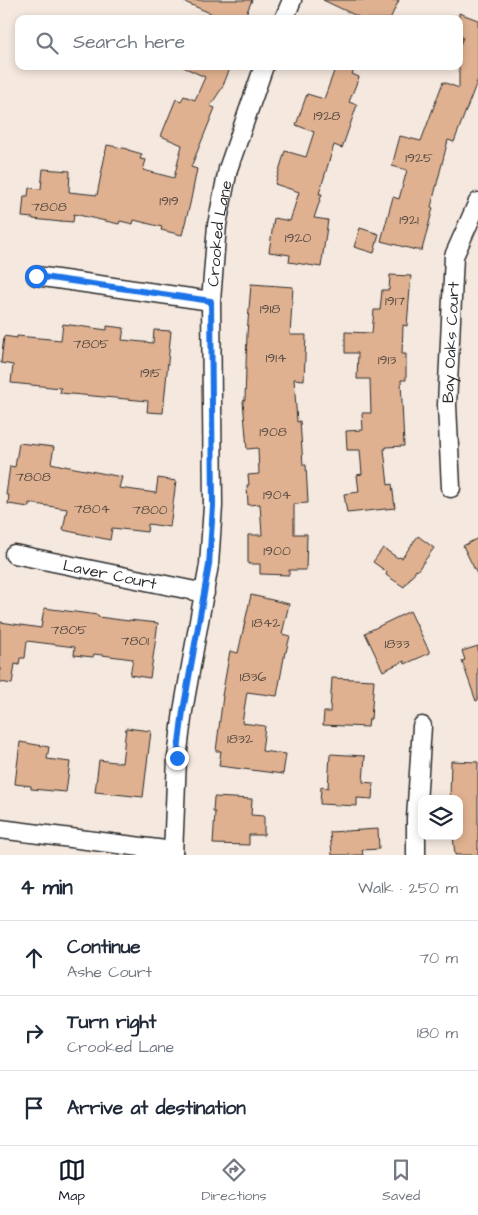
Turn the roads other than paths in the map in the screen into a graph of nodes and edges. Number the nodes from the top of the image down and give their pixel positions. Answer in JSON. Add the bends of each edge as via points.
{"nodes":[{"id":1,"x":292,"y":0,"type":"edge"},
{"id":2,"x":286,"y":15,"type":"edge"},
{"id":3,"x":263,"y":70,"type":"edge"},
{"id":4,"x":478,"y":202,"type":"edge"},
{"id":5,"x":36,"y":276,"type":"dead end"},
{"id":6,"x":211,"y":301,"type":"junction"},
{"id":7,"x":451,"y":488,"type":"dead end"},
{"id":8,"x":14,"y":554,"type":"dead end"},
{"id":9,"x":205,"y":592,"type":"junction"},
{"id":10,"x":422,"y":726,"type":"dead end"},
{"id":11,"x":0,"y":829,"type":"edge"},
{"id":12,"x":173,"y":853,"type":"edge"},
{"id":13,"x":416,"y":855,"type":"edge"}],
"edges":[{"from":1,"to":2,"type":"street"},
{"from":3,"to":6,"type":"street","name":"Crooked Lane","via":[[228,169],[217,225]]},
{"from":4,"to":7,"type":"street","name":"Bay Oaks Court","via":[[454,256],[447,405]]},
{"from":5,"to":6,"type":"street"},
{"from":6,"to":9,"type":"street","name":"Crooked Lane","via":[[213,506]]},
{"from":8,"to":9,"type":"street","name":"Laver Court"},
{"from":9,"to":12,"type":"street","name":"Crooked Lane","via":[[178,749]]},
{"from":10,"to":13,"type":"street"},
{"from":11,"to":12,"type":"street"}]}
